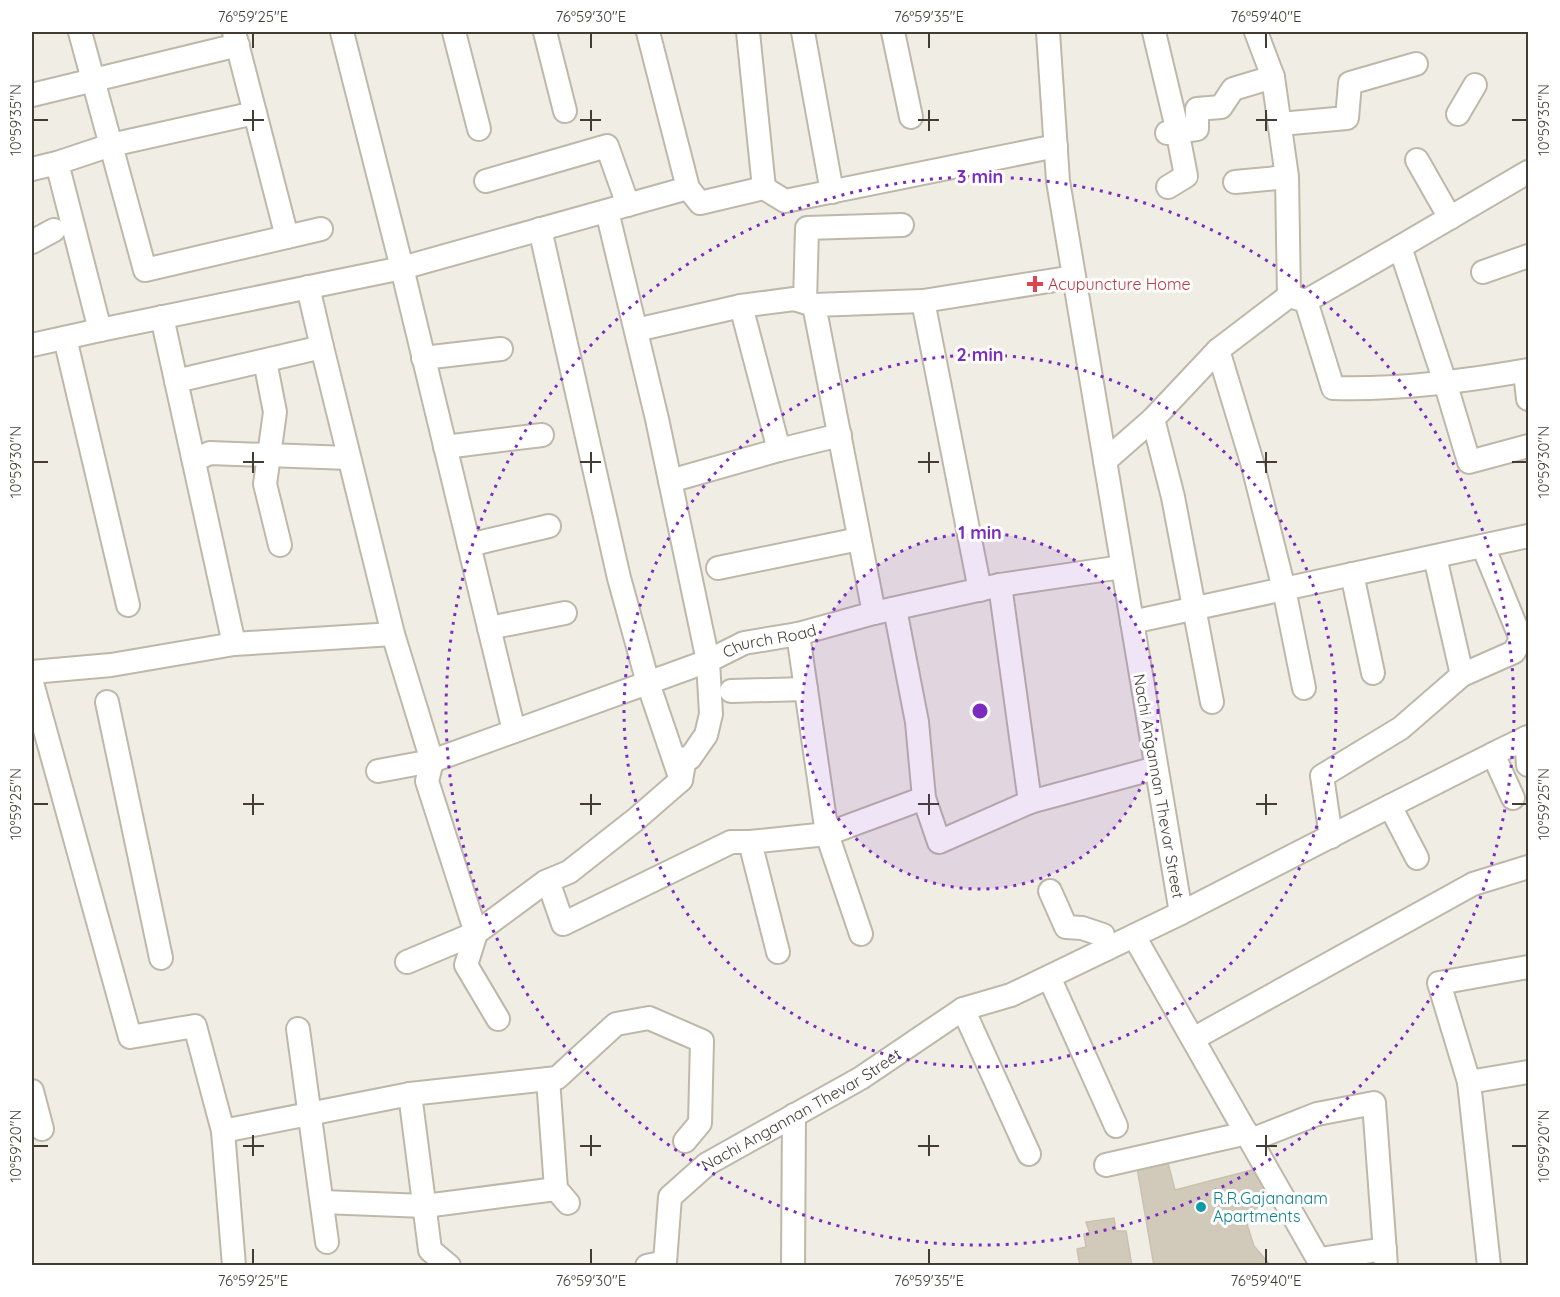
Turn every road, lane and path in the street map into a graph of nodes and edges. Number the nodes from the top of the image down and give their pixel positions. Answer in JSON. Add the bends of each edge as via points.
{"nodes":[{"id":1,"x":80,"y":32,"type":"edge"},
{"id":2,"x":342,"y":32,"type":"edge"},
{"id":3,"x":454,"y":32,"type":"edge"},
{"id":4,"x":545,"y":32,"type":"edge"},
{"id":5,"x":648,"y":32,"type":"edge"},
{"id":6,"x":748,"y":32,"type":"edge"},
{"id":7,"x":803,"y":32,"type":"edge"},
{"id":8,"x":893,"y":32,"type":"edge"},
{"id":9,"x":1048,"y":32,"type":"edge"},
{"id":10,"x":1154,"y":32,"type":"edge"},
{"id":11,"x":1256,"y":32,"type":"edge"},
{"id":12,"x":236,"y":38,"type":"edge"},
{"id":13,"x":1416,"y":64,"type":"dead end"},
{"id":14,"x":1273,"y":76,"type":"junction"},
{"id":15,"x":93,"y":79,"type":"junction"},
{"id":16,"x":1475,"y":85,"type":"dead end"},
{"id":17,"x":32,"y":95,"type":"edge"},
{"id":18,"x":565,"y":111,"type":"dead end"},
{"id":19,"x":255,"y":113,"type":"junction"},
{"id":20,"x":1458,"y":114,"type":"dead end"},
{"id":21,"x":911,"y":117,"type":"dead end"},
{"id":22,"x":1280,"y":123,"type":"junction"},
{"id":23,"x":479,"y":129,"type":"dead end"},
{"id":24,"x":1173,"y":133,"type":"junction"},
{"id":25,"x":111,"y":145,"type":"junction"},
{"id":26,"x":1056,"y":146,"type":"junction"},
{"id":27,"x":1417,"y":160,"type":"dead end"},
{"id":28,"x":57,"y":163,"type":"junction"},
{"id":29,"x":32,"y":169,"type":"edge"},
{"id":30,"x":1528,"y":172,"type":"edge"},
{"id":31,"x":1287,"y":177,"type":"junction"},
{"id":32,"x":486,"y":181,"type":"dead end"},
{"id":33,"x":1235,"y":182,"type":"dead end"},
{"id":34,"x":1168,"y":187,"type":"dead end"},
{"id":35,"x":688,"y":188,"type":"junction"},
{"id":36,"x":765,"y":188,"type":"junction"},
{"id":37,"x":832,"y":192,"type":"junction"},
{"id":38,"x":618,"y":208,"type":"junction"},
{"id":39,"x":1450,"y":218,"type":"junction"},
{"id":40,"x":902,"y":225,"type":"dead end"},
{"id":41,"x":321,"y":229,"type":"dead end"},
{"id":42,"x":540,"y":229,"type":"junction"},
{"id":43,"x":54,"y":230,"type":"dead end"},
{"id":44,"x":287,"y":237,"type":"junction"},
{"id":45,"x":32,"y":242,"type":"edge"},
{"id":46,"x":1400,"y":247,"type":"junction"},
{"id":47,"x":1528,"y":256,"type":"edge"},
{"id":48,"x":402,"y":268,"type":"junction"},
{"id":49,"x":1482,"y":272,"type":"dead end"},
{"id":50,"x":1074,"y":277,"type":"junction"},
{"id":51,"x":308,"y":287,"type":"junction"},
{"id":52,"x":1298,"y":299,"type":"junction"},
{"id":53,"x":923,"y":301,"type":"junction"},
{"id":54,"x":809,"y":304,"type":"junction"},
{"id":55,"x":741,"y":306,"type":"junction"},
{"id":56,"x":162,"y":317,"type":"junction"},
{"id":57,"x":100,"y":330,"type":"junction"},
{"id":58,"x":636,"y":330,"type":"junction"},
{"id":59,"x":65,"y":338,"type":"junction"},
{"id":60,"x":32,"y":345,"type":"edge"},
{"id":61,"x":322,"y":347,"type":"junction"},
{"id":62,"x":501,"y":349,"type":"dead end"},
{"id":63,"x":1218,"y":350,"type":"junction"},
{"id":64,"x":423,"y":358,"type":"junction"},
{"id":65,"x":265,"y":360,"type":"junction"},
{"id":66,"x":1527,"y":370,"type":"edge"},
{"id":67,"x":176,"y":381,"type":"junction"},
{"id":68,"x":1445,"y":382,"type":"junction"},
{"id":69,"x":1528,"y":399,"type":"edge"},
{"id":70,"x":1153,"y":419,"type":"junction"},
{"id":71,"x":542,"y":435,"type":"dead end"},
{"id":72,"x":840,"y":435,"type":"junction"},
{"id":73,"x":1528,"y":446,"type":"edge"},
{"id":74,"x":445,"y":447,"type":"junction"},
{"id":75,"x":779,"y":450,"type":"junction"},
{"id":76,"x":270,"y":455,"type":"junction"},
{"id":77,"x":350,"y":458,"type":"junction"},
{"id":78,"x":194,"y":460,"type":"junction"},
{"id":79,"x":1105,"y":461,"type":"junction"},
{"id":80,"x":670,"y":481,"type":"junction"},
{"id":81,"x":549,"y":526,"type":"dead end"},
{"id":82,"x":1528,"y":536,"type":"edge"},
{"id":83,"x":859,"y":539,"type":"junction"},
{"id":84,"x":280,"y":545,"type":"dead end"},
{"id":85,"x":469,"y":545,"type":"junction"},
{"id":86,"x":1483,"y":546,"type":"junction"},
{"id":87,"x":1435,"y":557,"type":"junction"},
{"id":88,"x":1122,"y":567,"type":"junction"},
{"id":89,"x":718,"y":568,"type":"dead end"},
{"id":90,"x":1352,"y":574,"type":"junction"},
{"id":91,"x":990,"y":587,"type":"junction"},
{"id":92,"x":1284,"y":589,"type":"junction"},
{"id":93,"x":128,"y":605,"type":"dead end"},
{"id":94,"x":1194,"y":609,"type":"junction"},
{"id":95,"x":884,"y":611,"type":"junction"},
{"id":96,"x":565,"y":614,"type":"dead end"},
{"id":97,"x":1132,"y":622,"type":"junction"},
{"id":98,"x":489,"y":628,"type":"junction"},
{"id":99,"x":393,"y":634,"type":"junction"},
{"id":100,"x":798,"y":634,"type":"junction"},
{"id":101,"x":234,"y":644,"type":"junction"},
{"id":102,"x":708,"y":661,"type":"junction"},
{"id":103,"x":32,"y":672,"type":"edge"},
{"id":104,"x":1373,"y":673,"type":"dead end"},
{"id":105,"x":1462,"y":675,"type":"junction"},
{"id":106,"x":32,"y":683,"type":"edge"},
{"id":107,"x":648,"y":683,"type":"junction"},
{"id":108,"x":1304,"y":688,"type":"dead end"},
{"id":109,"x":806,"y":689,"type":"junction"},
{"id":110,"x":731,"y":691,"type":"dead end"},
{"id":111,"x":107,"y":702,"type":"dead end"},
{"id":112,"x":1212,"y":702,"type":"dead end"},
{"id":113,"x":514,"y":731,"type":"junction"},
{"id":114,"x":1527,"y":737,"type":"edge"},
{"id":115,"x":1493,"y":754,"type":"junction"},
{"id":116,"x":432,"y":761,"type":"junction"},
{"id":117,"x":1528,"y":765,"type":"edge"},
{"id":118,"x":1156,"y":768,"type":"junction"},
{"id":119,"x":378,"y":771,"type":"dead end"},
{"id":120,"x":681,"y":780,"type":"junction"},
{"id":121,"x":924,"y":798,"type":"junction"},
{"id":122,"x":1513,"y":798,"type":"dead end"},
{"id":123,"x":1030,"y":802,"type":"junction"},
{"id":124,"x":1390,"y":806,"type":"junction"},
{"id":125,"x":827,"y":834,"type":"junction"},
{"id":126,"x":1331,"y":837,"type":"junction"},
{"id":127,"x":750,"y":842,"type":"junction"},
{"id":128,"x":1417,"y":858,"type":"dead end"},
{"id":129,"x":1528,"y":867,"type":"edge"},
{"id":130,"x":548,"y":882,"type":"junction"},
{"id":131,"x":1050,"y":891,"type":"dead end"},
{"id":132,"x":1181,"y":913,"type":"junction"},
{"id":133,"x":476,"y":933,"type":"junction"},
{"id":134,"x":861,"y":934,"type":"dead end"},
{"id":135,"x":1134,"y":936,"type":"junction"},
{"id":136,"x":1106,"y":949,"type":"junction"},
{"id":137,"x":778,"y":952,"type":"dead end"},
{"id":138,"x":161,"y":958,"type":"dead end"},
{"id":139,"x":407,"y":962,"type":"dead end"},
{"id":140,"x":1528,"y":967,"type":"edge"},
{"id":141,"x":1049,"y":977,"type":"junction"},
{"id":142,"x":963,"y":1010,"type":"junction"},
{"id":143,"x":498,"y":1018,"type":"dead end"},
{"id":144,"x":298,"y":1029,"type":"dead end"},
{"id":145,"x":1193,"y":1039,"type":"junction"},
{"id":146,"x":1528,"y":1072,"type":"edge"},
{"id":147,"x":548,"y":1079,"type":"junction"},
{"id":148,"x":1469,"y":1082,"type":"junction"},
{"id":149,"x":32,"y":1091,"type":"edge"},
{"id":150,"x":410,"y":1094,"type":"junction"},
{"id":151,"x":310,"y":1114,"type":"junction"},
{"id":152,"x":794,"y":1115,"type":"junction"},
{"id":153,"x":1116,"y":1126,"type":"dead end"},
{"id":154,"x":42,"y":1129,"type":"dead end"},
{"id":155,"x":223,"y":1131,"type":"junction"},
{"id":156,"x":1249,"y":1136,"type":"junction"},
{"id":157,"x":686,"y":1141,"type":"dead end"},
{"id":158,"x":1029,"y":1154,"type":"dead end"},
{"id":159,"x":1106,"y":1164,"type":"dead end"},
{"id":160,"x":322,"y":1202,"type":"junction"},
{"id":161,"x":424,"y":1206,"type":"junction"},
{"id":162,"x":327,"y":1242,"type":"dead end"},
{"id":163,"x":1385,"y":1257,"type":"edge"},
{"id":164,"x":1321,"y":1263,"type":"edge"},
{"id":165,"x":234,"y":1266,"type":"edge"},
{"id":166,"x":448,"y":1266,"type":"edge"},
{"id":167,"x":647,"y":1266,"type":"edge"},
{"id":168,"x":793,"y":1266,"type":"edge"},
{"id":169,"x":1489,"y":1266,"type":"edge"}],
"edges":[{"from":1,"to":15,"type":"street"},
{"from":2,"to":48,"type":"street"},
{"from":3,"to":23,"type":"street"},
{"from":4,"to":18,"type":"street"},
{"from":5,"to":35,"type":"street"},
{"from":6,"to":36,"type":"street"},
{"from":7,"to":37,"type":"street"},
{"from":8,"to":21,"type":"street"},
{"from":9,"to":26,"type":"street","name":"Nachi Angannan Thevar Street"},
{"from":10,"to":24,"type":"street"},
{"from":11,"to":14,"type":"street"},
{"from":12,"to":15,"type":"street"},
{"from":12,"to":19,"type":"street"},
{"from":13,"to":22,"type":"street","via":[[1350,83],[1347,118]]},
{"from":14,"to":22,"type":"street"},
{"from":14,"to":24,"type":"street","via":[[1233,89],[1221,107],[1197,109],[1197,129]]},
{"from":15,"to":17,"type":"street"},
{"from":15,"to":25,"type":"street"},
{"from":16,"to":20,"type":"street"},
{"from":19,"to":25,"type":"street"},
{"from":19,"to":44,"type":"street"},
{"from":22,"to":31,"type":"street"},
{"from":24,"to":34,"type":"street","via":[[1186,176]]},
{"from":25,"to":28,"type":"street"},
{"from":25,"to":44,"type":"street","via":[[145,270]]},
{"from":26,"to":37,"type":"street"},
{"from":26,"to":50,"type":"street","name":"Nachi Angannan Thevar Street"},
{"from":27,"to":39,"type":"street"},
{"from":28,"to":29,"type":"street"},
{"from":28,"to":57,"type":"street"},
{"from":30,"to":39,"type":"street"},
{"from":31,"to":33,"type":"street"},
{"from":31,"to":52,"type":"street"},
{"from":32,"to":38,"type":"street","via":[[607,146]]},
{"from":35,"to":36,"type":"street","via":[[700,203]]},
{"from":35,"to":38,"type":"street"},
{"from":36,"to":37,"type":"street","via":[[785,201]]},
{"from":38,"to":42,"type":"street"},
{"from":38,"to":58,"type":"street"},
{"from":39,"to":46,"type":"street"},
{"from":40,"to":54,"type":"street","via":[[807,228]]},
{"from":41,"to":44,"type":"street"},
{"from":42,"to":48,"type":"street"},
{"from":42,"to":107,"type":"street","via":[[619,578]]},
{"from":43,"to":45,"type":"street"},
{"from":46,"to":52,"type":"street"},
{"from":46,"to":68,"type":"street"},
{"from":47,"to":49,"type":"street"},
{"from":48,"to":51,"type":"street"},
{"from":48,"to":64,"type":"street"},
{"from":50,"to":53,"type":"street"},
{"from":50,"to":79,"type":"street","name":"Nachi Angannan Thevar Street"},
{"from":51,"to":56,"type":"street"},
{"from":51,"to":61,"type":"street"},
{"from":52,"to":63,"type":"street"},
{"from":52,"to":68,"type":"street","via":[[1333,388]]},
{"from":53,"to":54,"type":"street"},
{"from":53,"to":91,"type":"street"},
{"from":54,"to":55,"type":"street","via":[[794,300]]},
{"from":54,"to":72,"type":"street"},
{"from":55,"to":58,"type":"street"},
{"from":55,"to":75,"type":"street"},
{"from":56,"to":57,"type":"street"},
{"from":56,"to":67,"type":"street"},
{"from":57,"to":59,"type":"street"},
{"from":58,"to":80,"type":"street"},
{"from":59,"to":60,"type":"street"},
{"from":59,"to":93,"type":"street"},
{"from":61,"to":65,"type":"street"},
{"from":61,"to":77,"type":"street"},
{"from":62,"to":64,"type":"street"},
{"from":63,"to":70,"type":"street"},
{"from":63,"to":92,"type":"street"},
{"from":64,"to":74,"type":"street"},
{"from":65,"to":67,"type":"street"},
{"from":65,"to":76,"type":"street","via":[[275,412]]},
{"from":66,"to":68,"type":"street"},
{"from":66,"to":69,"type":"street"},
{"from":67,"to":78,"type":"street"},
{"from":68,"to":73,"type":"street","via":[[1469,462]]},
{"from":70,"to":79,"type":"street"},
{"from":70,"to":94,"type":"street","via":[[1173,497]]},
{"from":71,"to":74,"type":"street"},
{"from":72,"to":75,"type":"street"},
{"from":72,"to":83,"type":"street"},
{"from":74,"to":85,"type":"street"},
{"from":75,"to":80,"type":"street"},
{"from":76,"to":77,"type":"street"},
{"from":76,"to":78,"type":"street","via":[[210,453]]},
{"from":76,"to":84,"type":"street","via":[[265,484]]},
{"from":77,"to":99,"type":"street"},
{"from":78,"to":101,"type":"street"},
{"from":79,"to":88,"type":"street","name":"Nachi Angannan Thevar Street"},
{"from":80,"to":102,"type":"street"},
{"from":81,"to":85,"type":"street"},
{"from":82,"to":86,"type":"street"},
{"from":83,"to":89,"type":"street"},
{"from":83,"to":95,"type":"street"},
{"from":85,"to":98,"type":"street"},
{"from":86,"to":87,"type":"street"},
{"from":86,"to":105,"type":"street","via":[[1521,639],[1514,652]]},
{"from":87,"to":90,"type":"street"},
{"from":87,"to":105,"type":"street"},
{"from":88,"to":91,"type":"street","name":"Church Road"},
{"from":88,"to":97,"type":"street","name":"Nachi Angannan Thevar Street"},
{"from":90,"to":92,"type":"street"},
{"from":90,"to":104,"type":"street"},
{"from":91,"to":95,"type":"street","name":"Church Road"},
{"from":91,"to":123,"type":"street"},
{"from":92,"to":94,"type":"street"},
{"from":92,"to":108,"type":"street"},
{"from":94,"to":97,"type":"street"},
{"from":94,"to":112,"type":"street"},
{"from":95,"to":100,"type":"street","name":"Church Road"},
{"from":95,"to":121,"type":"street","via":[[917,722]]},
{"from":96,"to":98,"type":"street"},
{"from":97,"to":118,"type":"street","name":"Nachi Angannan Thevar Street"},
{"from":98,"to":113,"type":"street"},
{"from":99,"to":101,"type":"street"},
{"from":99,"to":116,"type":"street"},
{"from":100,"to":102,"type":"street","name":"Church Road","via":[[744,643]]},
{"from":100,"to":109,"type":"street"},
{"from":101,"to":103,"type":"street","via":[[111,665]]},
{"from":102,"to":107,"type":"street","name":"Church Road"},
{"from":102,"to":120,"type":"street","via":[[711,714],[706,735],[690,758],[685,758]]},
{"from":105,"to":126,"type":"street","via":[[1401,728],[1322,776]]},
{"from":106,"to":155,"type":"street","via":[[130,1037],[195,1026]]},
{"from":107,"to":113,"type":"street","name":"Church Road"},
{"from":107,"to":120,"type":"street"},
{"from":109,"to":110,"type":"street"},
{"from":109,"to":125,"type":"street"},
{"from":111,"to":138,"type":"street"},
{"from":113,"to":116,"type":"street","name":"Church Road"},
{"from":114,"to":115,"type":"street"},
{"from":114,"to":117,"type":"street"},
{"from":115,"to":122,"type":"street"},
{"from":115,"to":124,"type":"street"},
{"from":116,"to":119,"type":"street","name":"Church Road"},
{"from":116,"to":133,"type":"street","via":[[428,781]]},
{"from":118,"to":123,"type":"street"},
{"from":118,"to":132,"type":"street","name":"Nachi Angannan Thevar Street"},
{"from":120,"to":130,"type":"street","via":[[569,872]]},
{"from":121,"to":123,"type":"street","via":[[939,842]]},
{"from":121,"to":125,"type":"street"},
{"from":124,"to":126,"type":"street"},
{"from":124,"to":128,"type":"street"},
{"from":125,"to":127,"type":"street"},
{"from":125,"to":134,"type":"street"},
{"from":126,"to":132,"type":"street"},
{"from":127,"to":130,"type":"street","via":[[731,842],[563,924]]},
{"from":127,"to":137,"type":"street"},
{"from":129,"to":145,"type":"street","via":[[1473,884]]},
{"from":130,"to":133,"type":"street"},
{"from":131,"to":136,"type":"street","via":[[1066,927],[1103,935]]},
{"from":132,"to":135,"type":"street","name":"Nachi Angannan Thevar Street"},
{"from":133,"to":139,"type":"street"},
{"from":133,"to":143,"type":"street","via":[[466,965]]},
{"from":135,"to":136,"type":"street","name":"Nachi Angannan Thevar Street"},
{"from":135,"to":145,"type":"street"},
{"from":136,"to":141,"type":"street","name":"Nachi Angannan Thevar Street"},
{"from":140,"to":148,"type":"street","via":[[1440,983]]},
{"from":141,"to":142,"type":"street","name":"Nachi Angannan Thevar Street","via":[[1011,995]]},
{"from":141,"to":153,"type":"street"},
{"from":142,"to":152,"type":"street","name":"Nachi Angannan Thevar Street","via":[[861,1078]]},
{"from":142,"to":158,"type":"street"},
{"from":144,"to":151,"type":"street"},
{"from":145,"to":156,"type":"street"},
{"from":146,"to":148,"type":"street"},
{"from":147,"to":150,"type":"street","name":"Nachi Angannan Thevar Street"},
{"from":147,"to":157,"type":"street","name":"Nachi Angannan Thevar Street","via":[[557,1078],[616,1024],[649,1018],[702,1041],[700,1123]]},
{"from":147,"to":161,"type":"street","via":[[562,1196]]},
{"from":148,"to":169,"type":"street"},
{"from":149,"to":154,"type":"street"},
{"from":150,"to":151,"type":"street","name":"Nachi Angannan Thevar Street"},
{"from":150,"to":161,"type":"street"},
{"from":151,"to":155,"type":"street","name":"Nachi Angannan Thevar Street"},
{"from":151,"to":160,"type":"street"},
{"from":152,"to":167,"type":"street","name":"Nachi Angannan Thevar Street","via":[[707,1164],[670,1197],[665,1262]]},
{"from":152,"to":168,"type":"street"},
{"from":155,"to":165,"type":"street"},
{"from":156,"to":159,"type":"street"},
{"from":156,"to":163,"type":"street","via":[[1317,1114],[1374,1103]]},
{"from":156,"to":164,"type":"street"},
{"from":160,"to":161,"type":"street"},
{"from":160,"to":162,"type":"street"},
{"from":161,"to":166,"type":"street","via":[[430,1250]]},
{"from":163,"to":164,"type":"street"}]}
